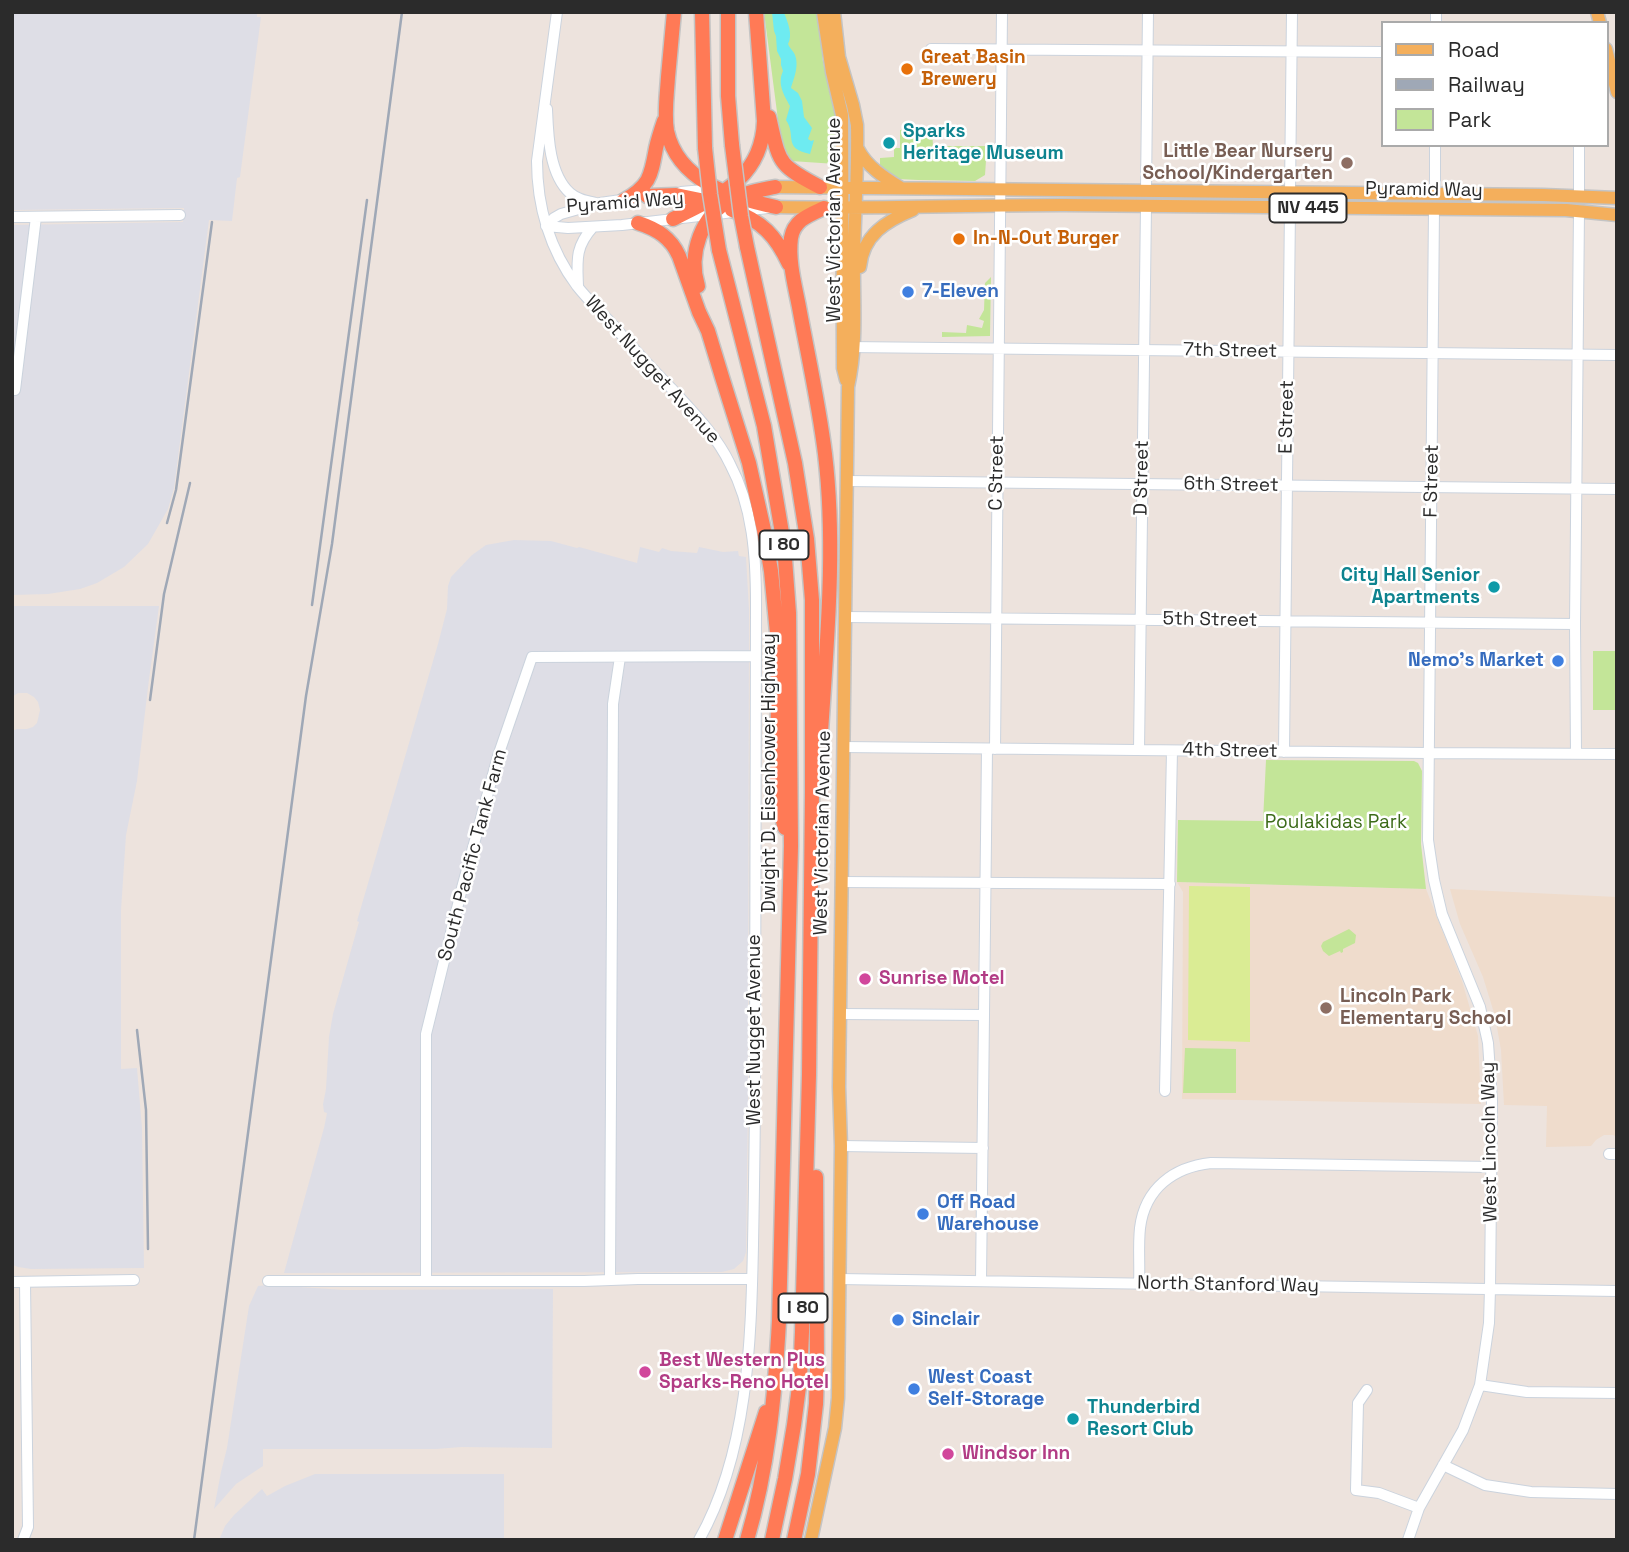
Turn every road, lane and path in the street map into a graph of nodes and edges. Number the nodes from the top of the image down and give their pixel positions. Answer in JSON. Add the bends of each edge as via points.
{"nodes":[{"id":1,"x":557,"y":12,"type":"edge"},
{"id":2,"x":674,"y":12,"type":"edge"},
{"id":3,"x":702,"y":12,"type":"edge"},
{"id":4,"x":728,"y":12,"type":"edge"},
{"id":5,"x":756,"y":12,"type":"edge"},
{"id":6,"x":823,"y":12,"type":"edge"},
{"id":7,"x":834,"y":12,"type":"edge"},
{"id":8,"x":1002,"y":12,"type":"edge"},
{"id":9,"x":1148,"y":12,"type":"edge"},
{"id":10,"x":1292,"y":12,"type":"edge"},
{"id":11,"x":931,"y":49,"type":"dead end"},
{"id":12,"x":1001,"y":49,"type":"junction"},
{"id":13,"x":1148,"y":50,"type":"junction"},
{"id":14,"x":1292,"y":51,"type":"junction"},
{"id":15,"x":1380,"y":52,"type":"edge"},
{"id":16,"x":1608,"y":56,"type":"edge"},
{"id":17,"x":762,"y":86,"type":"junction"},
{"id":18,"x":547,"y":87,"type":"junction"},
{"id":19,"x":1617,"y":92,"type":"edge"},
{"id":20,"x":666,"y":117,"type":"junction"},
{"id":21,"x":857,"y":146,"type":"junction"},
{"id":22,"x":1435,"y":147,"type":"edge"},
{"id":23,"x":1579,"y":147,"type":"edge"},
{"id":24,"x":775,"y":187,"type":"joint"},
{"id":25,"x":820,"y":187,"type":"junction"},
{"id":26,"x":842,"y":187,"type":"junction"},
{"id":27,"x":856,"y":187,"type":"junction"},
{"id":28,"x":902,"y":188,"type":"junction"},
{"id":29,"x":1146,"y":190,"type":"junction"},
{"id":30,"x":1290,"y":192,"type":"junction"},
{"id":31,"x":1434,"y":193,"type":"junction"},
{"id":32,"x":1579,"y":195,"type":"junction"},
{"id":33,"x":647,"y":196,"type":"joint"},
{"id":34,"x":1000,"y":197,"type":"junction"},
{"id":35,"x":1617,"y":198,"type":"edge"},
{"id":36,"x":723,"y":200,"type":"junction"},
{"id":37,"x":623,"y":201,"type":"junction"},
{"id":38,"x":600,"y":203,"type":"junction"},
{"id":39,"x":923,"y":206,"type":"junction"},
{"id":40,"x":1146,"y":206,"type":"junction"},
{"id":41,"x":776,"y":207,"type":"joint"},
{"id":42,"x":824,"y":208,"type":"junction"},
{"id":43,"x":842,"y":208,"type":"junction"},
{"id":44,"x":856,"y":208,"type":"junction"},
{"id":45,"x":1290,"y":208,"type":"junction"},
{"id":46,"x":1434,"y":209,"type":"junction"},
{"id":47,"x":1579,"y":211,"type":"junction"},
{"id":48,"x":180,"y":215,"type":"dead end"},
{"id":49,"x":1617,"y":215,"type":"edge"},
{"id":50,"x":12,"y":217,"type":"edge"},
{"id":51,"x":36,"y":217,"type":"junction"},
{"id":52,"x":673,"y":219,"type":"joint"},
{"id":53,"x":638,"y":223,"type":"junction"},
{"id":54,"x":546,"y":226,"type":"junction"},
{"id":55,"x":593,"y":227,"type":"junction"},
{"id":56,"x":792,"y":271,"type":"junction"},
{"id":57,"x":578,"y":286,"type":"junction"},
{"id":58,"x":855,"y":309,"type":"junction"},
{"id":59,"x":708,"y":331,"type":"junction"},
{"id":60,"x":848,"y":347,"type":"junction"},
{"id":61,"x":999,"y":349,"type":"junction"},
{"id":62,"x":1143,"y":350,"type":"junction"},
{"id":63,"x":1288,"y":352,"type":"junction"},
{"id":64,"x":1433,"y":353,"type":"junction"},
{"id":65,"x":1577,"y":355,"type":"junction"},
{"id":66,"x":1617,"y":355,"type":"edge"},
{"id":67,"x":15,"y":390,"type":"dead end"},
{"id":68,"x":846,"y":481,"type":"junction"},
{"id":69,"x":997,"y":482,"type":"junction"},
{"id":70,"x":1142,"y":484,"type":"junction"},
{"id":71,"x":1287,"y":486,"type":"junction"},
{"id":72,"x":1432,"y":487,"type":"junction"},
{"id":73,"x":1576,"y":489,"type":"junction"},
{"id":74,"x":1617,"y":489,"type":"edge"},
{"id":75,"x":845,"y":617,"type":"junction"},
{"id":76,"x":996,"y":618,"type":"junction"},
{"id":77,"x":1141,"y":620,"type":"junction"},
{"id":78,"x":1286,"y":621,"type":"junction"},
{"id":79,"x":1430,"y":623,"type":"junction"},
{"id":80,"x":1575,"y":624,"type":"junction"},
{"id":81,"x":756,"y":656,"type":"junction"},
{"id":82,"x":620,"y":657,"type":"junction"},
{"id":83,"x":843,"y":747,"type":"junction"},
{"id":84,"x":991,"y":749,"type":"junction"},
{"id":85,"x":1139,"y":750,"type":"junction"},
{"id":86,"x":1172,"y":751,"type":"junction"},
{"id":87,"x":1284,"y":752,"type":"junction"},
{"id":88,"x":1429,"y":753,"type":"junction"},
{"id":89,"x":1576,"y":754,"type":"junction"},
{"id":90,"x":1617,"y":754,"type":"edge"},
{"id":91,"x":812,"y":793,"type":"junction"},
{"id":92,"x":791,"y":846,"type":"junction"},
{"id":93,"x":841,"y":882,"type":"junction"},
{"id":94,"x":985,"y":883,"type":"junction"},
{"id":95,"x":1170,"y":884,"type":"junction"},
{"id":96,"x":840,"y":1014,"type":"junction"},
{"id":97,"x":984,"y":1015,"type":"junction"},
{"id":98,"x":809,"y":1074,"type":"junction"},
{"id":99,"x":1165,"y":1091,"type":"dead end"},
{"id":100,"x":841,"y":1146,"type":"junction"},
{"id":101,"x":982,"y":1148,"type":"junction"},
{"id":102,"x":1492,"y":1167,"type":"junction"},
{"id":103,"x":752,"y":1279,"type":"junction"},
{"id":104,"x":839,"y":1279,"type":"junction"},
{"id":105,"x":134,"y":1280,"type":"dead end"},
{"id":106,"x":610,"y":1280,"type":"junction"},
{"id":107,"x":268,"y":1281,"type":"dead end"},
{"id":108,"x":426,"y":1281,"type":"junction"},
{"id":109,"x":981,"y":1281,"type":"junction"},
{"id":110,"x":12,"y":1282,"type":"edge"},
{"id":111,"x":25,"y":1282,"type":"junction"},
{"id":112,"x":1139,"y":1284,"type":"junction"},
{"id":113,"x":1490,"y":1289,"type":"junction"},
{"id":114,"x":1617,"y":1291,"type":"edge"},
{"id":115,"x":776,"y":1381,"type":"junction"},
{"id":116,"x":1480,"y":1385,"type":"junction"},
{"id":117,"x":1367,"y":1390,"type":"dead end"},
{"id":118,"x":1617,"y":1393,"type":"edge"},
{"id":119,"x":1443,"y":1465,"type":"junction"},
{"id":120,"x":1617,"y":1494,"type":"edge"},
{"id":121,"x":1419,"y":1508,"type":"junction"},
{"id":122,"x":23,"y":1540,"type":"edge"},
{"id":123,"x":699,"y":1540,"type":"edge"},
{"id":124,"x":725,"y":1540,"type":"edge"},
{"id":125,"x":747,"y":1540,"type":"edge"},
{"id":126,"x":772,"y":1540,"type":"edge"},
{"id":127,"x":794,"y":1540,"type":"edge"},
{"id":128,"x":811,"y":1540,"type":"edge"},
{"id":129,"x":1408,"y":1540,"type":"edge"}],
"edges":[{"from":1,"to":18,"type":"street","name":"West Nugget Avenue"},
{"from":2,"to":20,"type":"highway"},
{"from":3,"to":92,"type":"highway","name":"Dwight D. Eisenhower Highway","number":"I 80","bridge":true,"via":[[710,194],[719,250],[764,426],[784,545]]},
{"from":4,"to":91,"type":"highway","number":"I 80","bridge":true,"via":[[728,96],[741,216],[790,438],[807,539],[812,600]]},
{"from":5,"to":17,"type":"highway"},
{"from":6,"to":26,"type":"main road","name":"West Victorian Avenue","via":[[842,113]]},
{"from":7,"to":21,"type":"main road","name":"West Victorian Avenue"},
{"from":8,"to":12,"type":"street","name":"C Street"},
{"from":9,"to":13,"type":"street"},
{"from":10,"to":14,"type":"street"},
{"from":11,"to":12,"type":"street"},
{"from":12,"to":13,"type":"street"},
{"from":12,"to":34,"type":"street","name":"C Street"},
{"from":13,"to":14,"type":"street"},
{"from":13,"to":29,"type":"street"},
{"from":14,"to":15,"type":"street"},
{"from":14,"to":30,"type":"street"},
{"from":16,"to":19,"type":"main road"},
{"from":17,"to":25,"type":"highway","via":[[782,163]]},
{"from":17,"to":36,"type":"highway","via":[[764,121],[759,150]]},
{"from":18,"to":38,"type":"street","via":[[548,138],[561,181],[577,198]]},
{"from":18,"to":54,"type":"street","name":"West Nugget Avenue","via":[[537,161]]},
{"from":20,"to":36,"type":"highway","via":[[674,150]]},
{"from":20,"to":37,"type":"highway","via":[[650,178]]},
{"from":21,"to":27,"type":"main road","name":"West Victorian Avenue"},
{"from":21,"to":28,"type":"main road","via":[[871,167]]},
{"from":22,"to":31,"type":"street"},
{"from":23,"to":32,"type":"street"},
{"from":24,"to":25,"type":"main road","name":"Pyramid Way","number":"NV 445"},
{"from":24,"to":36,"type":"highway"},
{"from":25,"to":26,"type":"main road","name":"Pyramid Way","number":"NV 445"},
{"from":26,"to":27,"type":"main road","name":"Pyramid Way","number":"NV 445"},
{"from":26,"to":43,"type":"main road","name":"West Victorian Avenue"},
{"from":27,"to":28,"type":"main road","name":"Pyramid Way","number":"NV 445"},
{"from":27,"to":44,"type":"main road","name":"West Victorian Avenue"},
{"from":28,"to":34,"type":"main road","name":"Pyramid Way","number":"NV 445"},
{"from":29,"to":30,"type":"main road","name":"Pyramid Way","number":"NV 445"},
{"from":29,"to":34,"type":"main road","name":"Pyramid Way","number":"NV 445"},
{"from":30,"to":31,"type":"main road","name":"Pyramid Way","number":"NV 445"},
{"from":31,"to":32,"type":"main road","name":"Pyramid Way","number":"NV 445"},
{"from":32,"to":35,"type":"main road","name":"Pyramid Way","number":"NV 445"},
{"from":33,"to":36,"type":"highway"},
{"from":33,"to":37,"type":"street","name":"Pyramid Way"},
{"from":34,"to":39,"type":"main road","name":"Pyramid Way","number":"NV 445"},
{"from":34,"to":40,"type":"main road","name":"Pyramid Way","number":"NV 445"},
{"from":34,"to":61,"type":"street","name":"C Street"},
{"from":36,"to":41,"type":"highway"},
{"from":36,"to":52,"type":"highway"},
{"from":36,"to":56,"type":"highway","via":[[775,238]]},
{"from":36,"to":59,"type":"highway","via":[[699,237],[694,262]]},
{"from":37,"to":38,"type":"street","name":"Pyramid Way"},
{"from":38,"to":54,"type":"street","name":"Pyramid Way","via":[[561,214]]},
{"from":39,"to":44,"type":"main road","name":"Pyramid Way","number":"NV 445"},
{"from":39,"to":58,"type":"main road","via":[[880,226],[868,241]]},
{"from":40,"to":45,"type":"main road","name":"Pyramid Way","number":"NV 445"},
{"from":40,"to":62,"type":"street","name":"D Street"},
{"from":41,"to":42,"type":"main road","name":"Pyramid Way","number":"NV 445"},
{"from":42,"to":43,"type":"main road","name":"Pyramid Way","number":"NV 445"},
{"from":42,"to":56,"type":"highway","via":[[794,228]]},
{"from":43,"to":44,"type":"main road","name":"Pyramid Way","number":"NV 445"},
{"from":43,"to":60,"type":"main road","name":"West Victorian Avenue"},
{"from":44,"to":58,"type":"main road","name":"West Victorian Avenue"},
{"from":45,"to":46,"type":"main road","name":"Pyramid Way","number":"NV 445"},
{"from":45,"to":63,"type":"street","name":"E Street"},
{"from":46,"to":47,"type":"main road","name":"Pyramid Way","number":"NV 445"},
{"from":46,"to":64,"type":"street","name":"F Street"},
{"from":47,"to":49,"type":"main road","name":"Pyramid Way","number":"NV 445"},
{"from":47,"to":65,"type":"street"},
{"from":48,"to":51,"type":"street"},
{"from":50,"to":51,"type":"street"},
{"from":51,"to":67,"type":"street"},
{"from":52,"to":53,"type":"street","name":"Pyramid Way"},
{"from":53,"to":55,"type":"street","name":"Pyramid Way"},
{"from":53,"to":59,"type":"highway","via":[[658,231],[676,249]]},
{"from":54,"to":55,"type":"street","name":"Pyramid Way"},
{"from":54,"to":57,"type":"street","name":"West Nugget Avenue"},
{"from":55,"to":57,"type":"street","via":[[578,251]]},
{"from":56,"to":91,"type":"highway","via":[[819,412],[830,523],[820,742]]},
{"from":57,"to":81,"type":"street","name":"West Nugget Avenue","via":[[704,425],[737,476],[755,555]]},
{"from":58,"to":60,"type":"main road","name":"West Victorian Avenue"},
{"from":59,"to":92,"type":"highway","via":[[755,489],[771,571],[778,651],[777,800]]},
{"from":60,"to":61,"type":"street","name":"7th Street"},
{"from":60,"to":68,"type":"main road","name":"West Victorian Avenue","via":[[843,368],[848,387]]},
{"from":61,"to":62,"type":"street","name":"7th Street"},
{"from":61,"to":69,"type":"street","name":"C Street"},
{"from":62,"to":63,"type":"street","name":"7th Street"},
{"from":62,"to":70,"type":"street","name":"D Street"},
{"from":63,"to":64,"type":"street","name":"7th Street"},
{"from":63,"to":71,"type":"street","name":"E Street"},
{"from":64,"to":65,"type":"street","name":"7th Street"},
{"from":64,"to":72,"type":"street","name":"F Street"},
{"from":65,"to":66,"type":"street","name":"7th Street"},
{"from":65,"to":73,"type":"street"},
{"from":68,"to":69,"type":"street","name":"6th Street"},
{"from":68,"to":75,"type":"main road","name":"West Victorian Avenue"},
{"from":69,"to":70,"type":"street","name":"6th Street"},
{"from":69,"to":76,"type":"street","name":"C Street"},
{"from":70,"to":71,"type":"street","name":"6th Street"},
{"from":70,"to":77,"type":"street","name":"D Street"},
{"from":71,"to":72,"type":"street","name":"6th Street"},
{"from":71,"to":78,"type":"street","name":"E Street"},
{"from":72,"to":73,"type":"street","name":"6th Street"},
{"from":72,"to":79,"type":"street","name":"F Street"},
{"from":73,"to":74,"type":"street","name":"6th Street"},
{"from":73,"to":80,"type":"street"},
{"from":75,"to":76,"type":"street","name":"5th Street"},
{"from":75,"to":83,"type":"main road","name":"West Victorian Avenue"},
{"from":76,"to":77,"type":"street","name":"5th Street"},
{"from":76,"to":84,"type":"street","name":"C Street"},
{"from":77,"to":78,"type":"street","name":"5th Street"},
{"from":77,"to":85,"type":"street","name":"D Street"},
{"from":78,"to":79,"type":"street","name":"5th Street"},
{"from":78,"to":87,"type":"street","name":"E Street"},
{"from":79,"to":80,"type":"street","name":"5th Street"},
{"from":79,"to":88,"type":"street","name":"F Street"},
{"from":80,"to":89,"type":"street"},
{"from":81,"to":82,"type":"street","name":"South Pacific Tank Farm"},
{"from":81,"to":103,"type":"street","name":"West Nugget Avenue"},
{"from":82,"to":106,"type":"street","via":[[613,716]]},
{"from":82,"to":108,"type":"street","name":"South Pacific Tank Farm","via":[[532,657],[498,756],[426,1034]]},
{"from":83,"to":84,"type":"street","name":"4th Street"},
{"from":83,"to":93,"type":"main road","name":"West Victorian Avenue"},
{"from":84,"to":85,"type":"street","name":"4th Street"},
{"from":84,"to":94,"type":"street","name":"C Street"},
{"from":85,"to":86,"type":"street","name":"4th Street"},
{"from":86,"to":87,"type":"street","name":"4th Street"},
{"from":86,"to":95,"type":"street"},
{"from":87,"to":88,"type":"street","name":"4th Street"},
{"from":88,"to":89,"type":"street","name":"4th Street"},
{"from":88,"to":102,"type":"street","name":"West Lincoln Way","via":[[1428,840],[1434,880],[1446,925],[1480,1007],[1488,1043]]},
{"from":89,"to":90,"type":"street","name":"4th Street"},
{"from":91,"to":98,"type":"highway","number":"I 80"},
{"from":92,"to":115,"type":"highway","name":"Dwight D. Eisenhower Highway","number":"I 80"},
{"from":93,"to":94,"type":"street"},
{"from":93,"to":96,"type":"main road","name":"West Victorian Avenue"},
{"from":94,"to":95,"type":"street"},
{"from":94,"to":97,"type":"street","name":"C Street"},
{"from":95,"to":99,"type":"street"},
{"from":96,"to":97,"type":"street"},
{"from":96,"to":100,"type":"main road","name":"West Victorian Avenue"},
{"from":97,"to":101,"type":"street","name":"C Street"},
{"from":98,"to":126,"type":"highway","number":"I 80","via":[[800,1379]]},
{"from":98,"to":127,"type":"highway","via":[[815,1127],[817,1381],[811,1453]]},
{"from":100,"to":101,"type":"street"},
{"from":100,"to":104,"type":"main road","name":"West Victorian Avenue"},
{"from":101,"to":109,"type":"street","name":"C Street"},
{"from":102,"to":112,"type":"street","via":[[1194,1165],[1163,1181],[1144,1210]]},
{"from":102,"to":113,"type":"street","name":"West Lincoln Way"},
{"from":103,"to":106,"type":"street"},
{"from":103,"to":123,"type":"street","name":"West Nugget Avenue","via":[[737,1430],[719,1498]]},
{"from":104,"to":109,"type":"street","name":"North Stanford Way"},
{"from":104,"to":128,"type":"main road","name":"West Victorian Avenue","via":[[837,1415]]},
{"from":105,"to":111,"type":"street"},
{"from":106,"to":108,"type":"street"},
{"from":107,"to":108,"type":"street"},
{"from":109,"to":112,"type":"street","name":"North Stanford Way"},
{"from":110,"to":111,"type":"street"},
{"from":111,"to":122,"type":"street","via":[[28,1527]]},
{"from":112,"to":113,"type":"street","name":"North Stanford Way"},
{"from":113,"to":114,"type":"street","name":"North Stanford Way"},
{"from":113,"to":116,"type":"street","name":"West Lincoln Way"},
{"from":115,"to":124,"type":"highway"},
{"from":115,"to":125,"type":"highway","name":"Dwight D. Eisenhower Highway","number":"I 80","via":[[765,1461]]},
{"from":116,"to":118,"type":"street","via":[[1527,1392]]},
{"from":116,"to":119,"type":"street","name":"West Lincoln Way"},
{"from":117,"to":121,"type":"street","via":[[1358,1403],[1356,1490]]},
{"from":119,"to":120,"type":"street","via":[[1496,1487]]},
{"from":119,"to":121,"type":"street","name":"West Lincoln Way"},
{"from":121,"to":129,"type":"street","name":"West Lincoln Way"}]}
